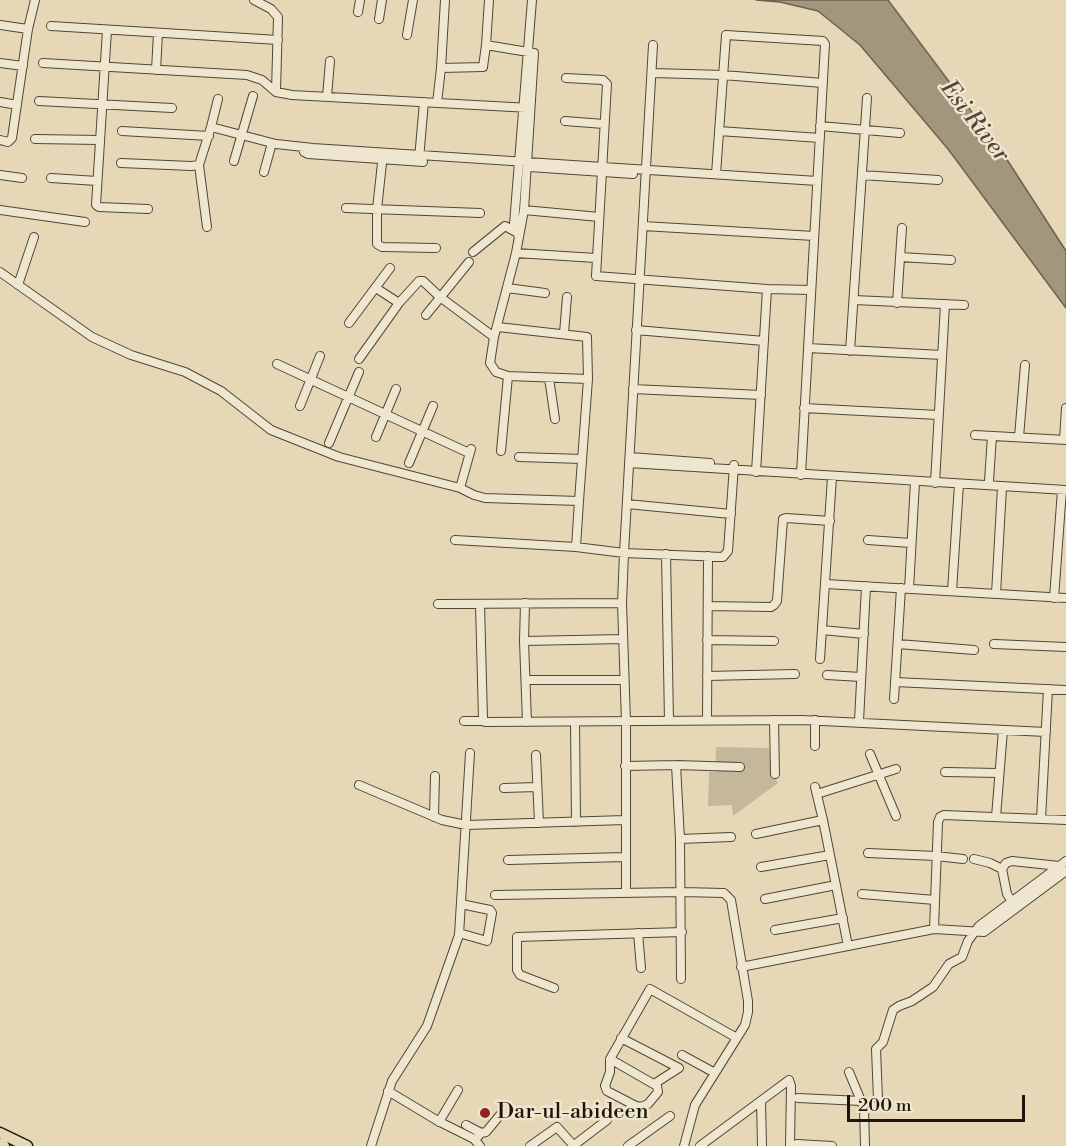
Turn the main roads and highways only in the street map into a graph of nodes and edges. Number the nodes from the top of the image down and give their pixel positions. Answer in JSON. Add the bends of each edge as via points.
{"nodes":[{"id":1,"x":0,"y":1133,"type":"edge"},
{"id":2,"x":0,"y":1144,"type":"edge"},
{"id":3,"x":4,"y":1146,"type":"edge"},
{"id":4,"x":27,"y":1146,"type":"edge"}],
"edges":[{"from":1,"to":4,"type":"main road"},
{"from":2,"to":3,"type":"main road"}]}
